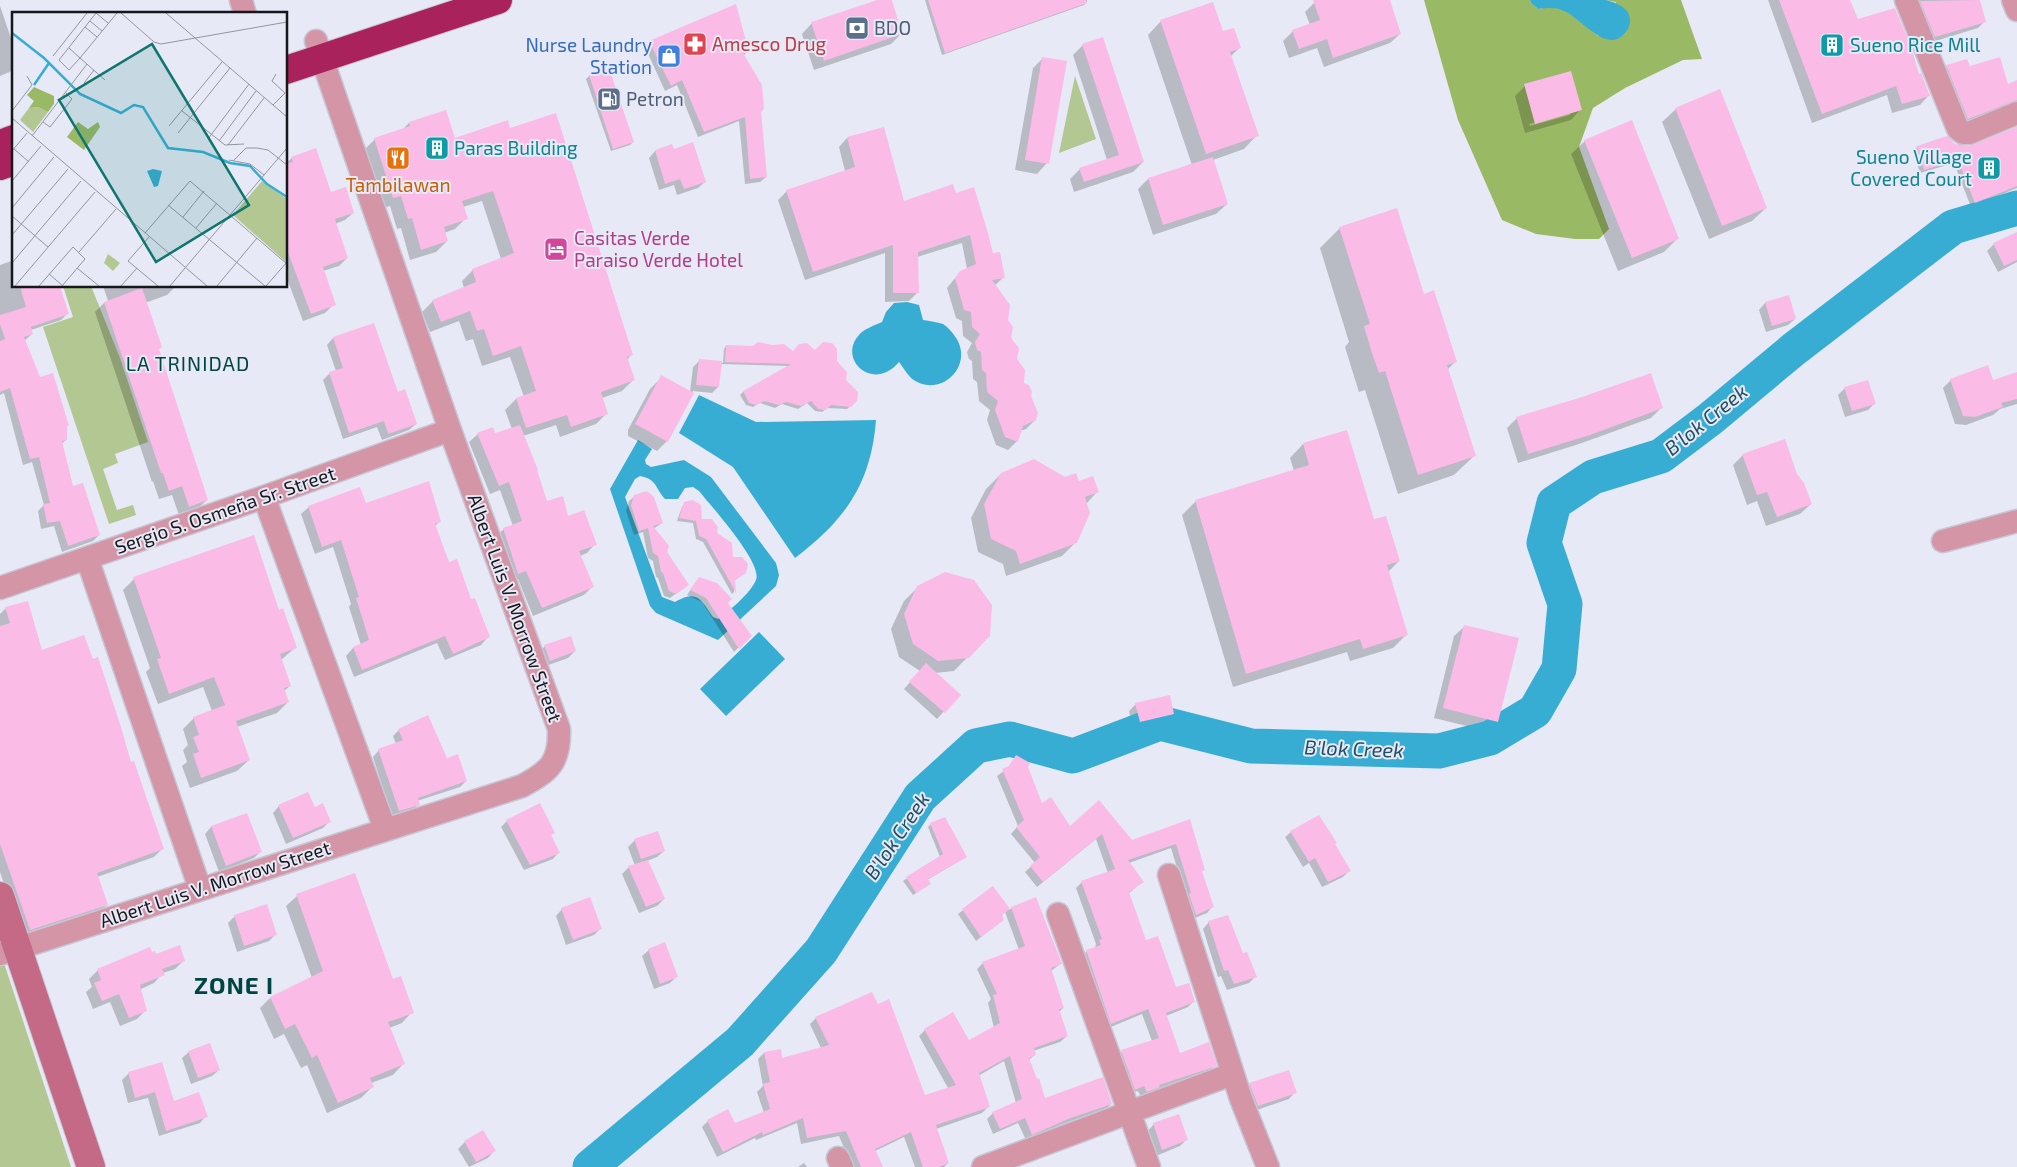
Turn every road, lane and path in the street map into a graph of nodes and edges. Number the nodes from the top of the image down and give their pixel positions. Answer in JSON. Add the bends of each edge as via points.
{"nodes":[{"id":1,"x":442,"y":0,"type":"edge"},
{"id":2,"x":498,"y":0,"type":"edge"},
{"id":3,"x":1906,"y":0,"type":"edge"},
{"id":4,"x":2013,"y":0,"type":"edge"},
{"id":5,"x":2017,"y":10,"type":"edge"},
{"id":6,"x":319,"y":50,"type":"junction"},
{"id":7,"x":288,"y":51,"type":"edge"},
{"id":8,"x":288,"y":69,"type":"edge"},
{"id":9,"x":2017,"y":113,"type":"edge"},
{"id":10,"x":12,"y":140,"type":"edge"},
{"id":11,"x":0,"y":144,"type":"edge"},
{"id":12,"x":12,"y":162,"type":"edge"},
{"id":13,"x":0,"y":166,"type":"edge"},
{"id":14,"x":450,"y":430,"type":"junction"},
{"id":15,"x":264,"y":497,"type":"junction"},
{"id":16,"x":2017,"y":521,"type":"edge"},
{"id":17,"x":1942,"y":541,"type":"dead end"},
{"id":18,"x":87,"y":558,"type":"junction"},
{"id":19,"x":0,"y":588,"type":"edge"},
{"id":20,"x":385,"y":829,"type":"junction"},
{"id":21,"x":1169,"y":875,"type":"dead end"},
{"id":22,"x":200,"y":889,"type":"junction"},
{"id":23,"x":0,"y":896,"type":"edge"},
{"id":24,"x":1058,"y":914,"type":"dead end"},
{"id":25,"x":9,"y":951,"type":"edge"},
{"id":26,"x":1232,"y":1074,"type":"junction"},
{"id":27,"x":1129,"y":1113,"type":"junction"},
{"id":28,"x":91,"y":1167,"type":"edge"},
{"id":29,"x":983,"y":1167,"type":"edge"},
{"id":30,"x":1148,"y":1167,"type":"edge"},
{"id":31,"x":1268,"y":1167,"type":"edge"}],
"edges":[{"from":1,"to":6,"type":"highway"},
{"from":2,"to":6,"type":"highway"},
{"from":3,"to":9,"type":"street","via":[[1958,129],[1969,133]]},
{"from":4,"to":5,"type":"street"},
{"from":6,"to":7,"type":"highway"},
{"from":6,"to":8,"type":"highway"},
{"from":6,"to":14,"type":"street","name":"Albert Luis V. Morrow Street"},
{"from":10,"to":11,"type":"highway"},
{"from":12,"to":13,"type":"highway"},
{"from":14,"to":15,"type":"street","name":"Sergio S. Osmeña Sr. Street"},
{"from":14,"to":20,"type":"street","name":"Albert Luis V. Morrow Street","via":[[559,729],[560,746],[552,764],[540,776],[522,786]]},
{"from":15,"to":18,"type":"street","name":"Sergio S. Osmeña Sr. Street"},
{"from":15,"to":20,"type":"street"},
{"from":16,"to":17,"type":"street"},
{"from":18,"to":19,"type":"street","name":"Sergio S. Osmeña Sr. Street"},
{"from":18,"to":22,"type":"street"},
{"from":20,"to":22,"type":"street","name":"Albert Luis V. Morrow Street"},
{"from":21,"to":26,"type":"street"},
{"from":22,"to":25,"type":"street","name":"Albert Luis V. Morrow Street"},
{"from":23,"to":25,"type":"main road"},
{"from":24,"to":27,"type":"street"},
{"from":25,"to":28,"type":"main road"},
{"from":26,"to":27,"type":"street"},
{"from":26,"to":31,"type":"street"},
{"from":27,"to":29,"type":"street"},
{"from":27,"to":30,"type":"street"}]}
